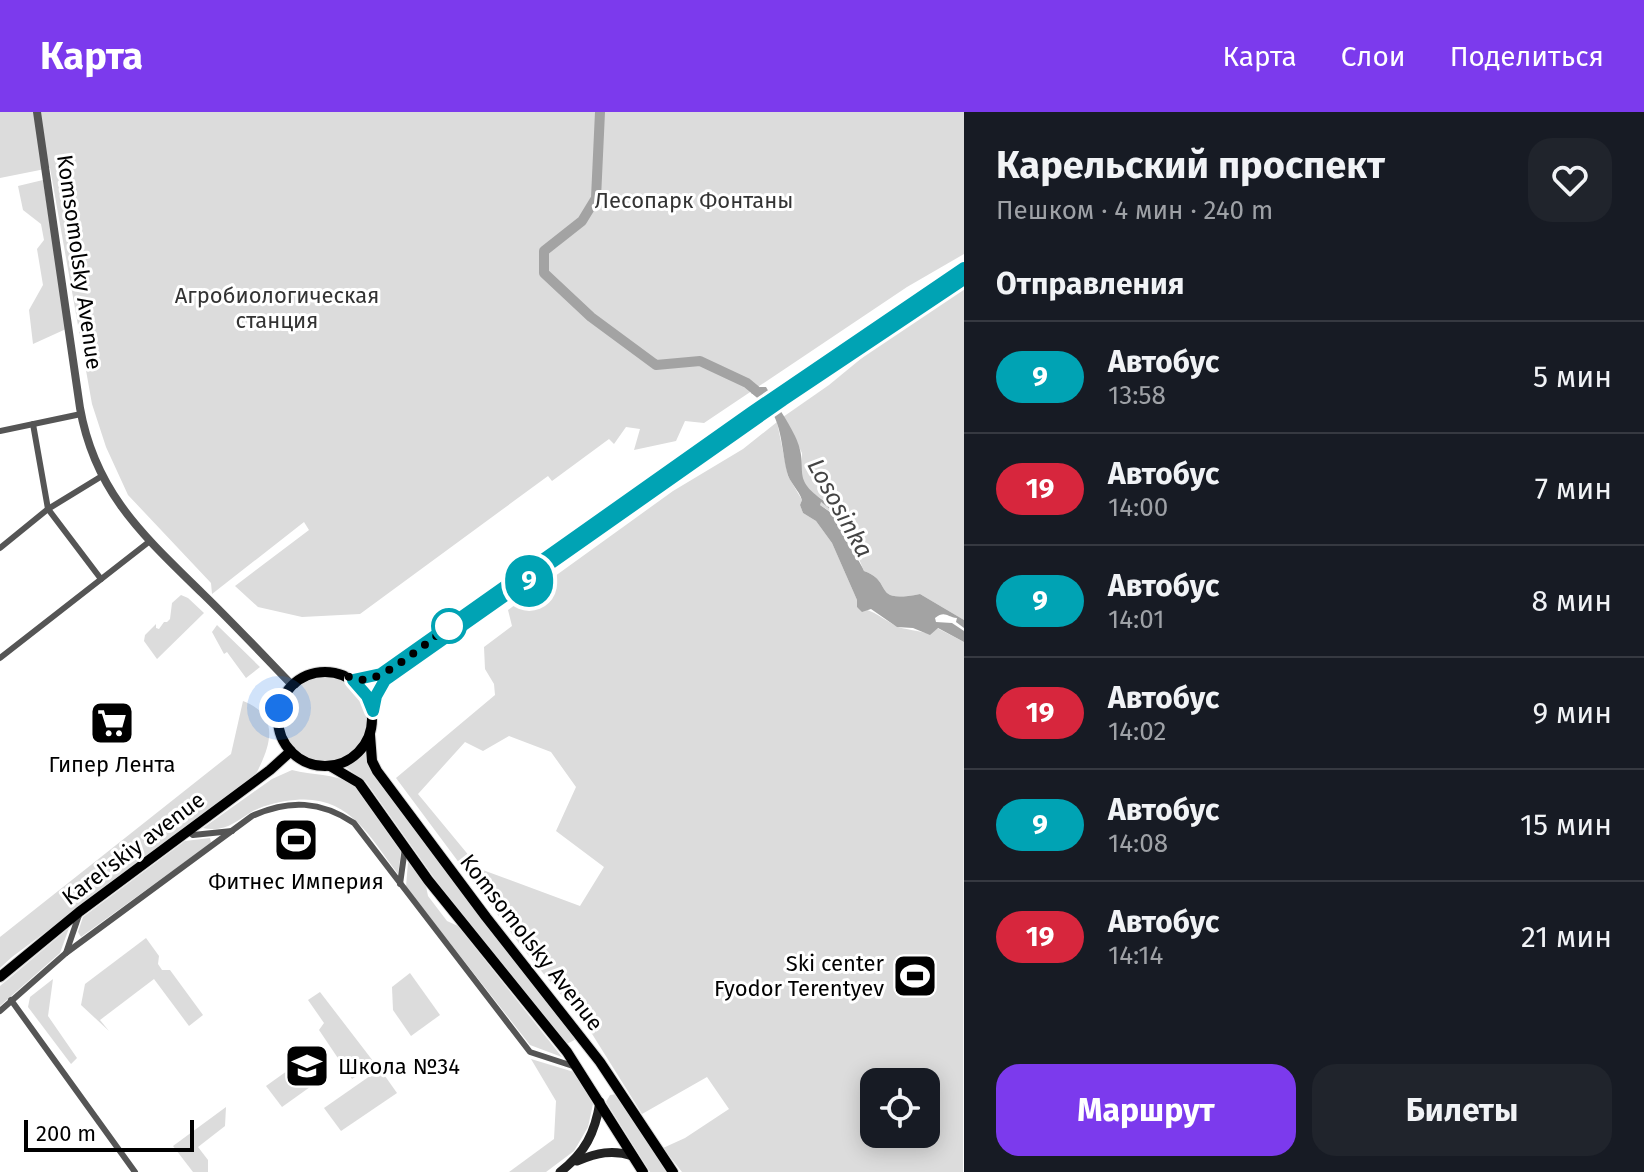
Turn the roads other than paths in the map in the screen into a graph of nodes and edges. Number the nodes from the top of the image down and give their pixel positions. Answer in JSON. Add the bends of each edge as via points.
{"nodes":[{"id":1,"x":38,"y":116,"type":"edge"},
{"id":2,"x":964,"y":268,"type":"edge"},
{"id":3,"x":964,"y":279,"type":"edge"},
{"id":4,"x":839,"y":357,"type":"junction"},
{"id":5,"x":81,"y":414,"type":"junction"},
{"id":6,"x":33,"y":424,"type":"junction"},
{"id":7,"x":0,"y":431,"type":"edge"},
{"id":8,"x":102,"y":476,"type":"junction"},
{"id":9,"x":48,"y":509,"type":"junction"},
{"id":10,"x":150,"y":541,"type":"junction"},
{"id":11,"x":0,"y":548,"type":"edge"},
{"id":12,"x":553,"y":559,"type":"junction"},
{"id":13,"x":101,"y":579,"type":"junction"},
{"id":14,"x":0,"y":643,"type":"edge"},
{"id":15,"x":7,"y":652,"type":"junction"},
{"id":16,"x":0,"y":658,"type":"edge"},
{"id":17,"x":353,"y":680,"type":"junction"},
{"id":18,"x":292,"y":685,"type":"junction"},
{"id":19,"x":373,"y":711,"type":"junction"},
{"id":20,"x":370,"y":735,"type":"junction"},
{"id":21,"x":291,"y":751,"type":"junction"},
{"id":22,"x":330,"y":766,"type":"junction"},
{"id":23,"x":397,"y":798,"type":"junction"},
{"id":24,"x":378,"y":810,"type":"junction"},
{"id":25,"x":233,"y":830,"type":"junction"},
{"id":26,"x":189,"y":832,"type":"junction"},
{"id":27,"x":405,"y":848,"type":"junction"},
{"id":28,"x":400,"y":884,"type":"junction"},
{"id":29,"x":79,"y":912,"type":"junction"},
{"id":30,"x":66,"y":953,"type":"junction"},
{"id":31,"x":514,"y":953,"type":"junction"},
{"id":32,"x":498,"y":966,"type":"junction"},
{"id":33,"x":0,"y":977,"type":"edge"},
{"id":34,"x":11,"y":1000,"type":"junction"},
{"id":35,"x":0,"y":1011,"type":"edge"},
{"id":36,"x":584,"y":1042,"type":"junction"},
{"id":37,"x":567,"y":1052,"type":"junction"},
{"id":38,"x":578,"y":1067,"type":"junction"},
{"id":39,"x":620,"y":1090,"type":"junction"},
{"id":40,"x":600,"y":1102,"type":"junction"},
{"id":41,"x":633,"y":1156,"type":"junction"},
{"id":42,"x":574,"y":1162,"type":"junction"},
{"id":43,"x":135,"y":1172,"type":"edge"},
{"id":44,"x":560,"y":1172,"type":"edge"},
{"id":45,"x":643,"y":1172,"type":"edge"},
{"id":46,"x":673,"y":1172,"type":"edge"}],
"edges":[{"from":1,"to":5,"type":"street","name":"Komsomolsky Avenue"},
{"from":2,"to":4,"type":"main road"},
{"from":3,"to":4,"type":"main road"},
{"from":4,"to":12,"type":"main road"},
{"from":5,"to":6,"type":"street"},
{"from":5,"to":8,"type":"street","name":"Komsomolsky Avenue"},
{"from":6,"to":7,"type":"street"},
{"from":6,"to":9,"type":"street"},
{"from":8,"to":9,"type":"street"},
{"from":8,"to":10,"type":"street","name":"Komsomolsky Avenue"},
{"from":9,"to":11,"type":"street"},
{"from":9,"to":13,"type":"street"},
{"from":10,"to":13,"type":"street"},
{"from":10,"to":18,"type":"street","name":"Komsomolsky Avenue"},
{"from":12,"to":17,"type":"main road","via":[[381,674]]},
{"from":12,"to":19,"type":"main road","via":[[385,680]]},
{"from":13,"to":15,"type":"street"},
{"from":14,"to":15,"type":"street"},
{"from":15,"to":16,"type":"street"},
{"from":17,"to":18,"type":"main road","via":[[321,672]]},
{"from":17,"to":19,"type":"main road"},
{"from":18,"to":21,"type":"main road","via":[[279,708],[278,727]]},
{"from":19,"to":20,"type":"main road"},
{"from":20,"to":22,"type":"main road","via":[[352,757]]},
{"from":20,"to":23,"type":"main road","name":"Komsomolsky Avenue","via":[[372,761]]},
{"from":21,"to":22,"type":"main road","via":[[313,765]]},
{"from":21,"to":26,"type":"main road","name":"Karel'skiy avenue"},
{"from":22,"to":24,"type":"main road","name":"Komsomolsky Avenue","via":[[359,783]]},
{"from":23,"to":24,"type":"main road","via":[[380,801]]},
{"from":23,"to":31,"type":"main road","name":"Komsomolsky Avenue"},
{"from":24,"to":27,"type":"main road","name":"Komsomolsky Avenue"},
{"from":25,"to":26,"type":"street"},
{"from":25,"to":28,"type":"street","via":[[276,807],[328,808],[354,823]]},
{"from":25,"to":30,"type":"street"},
{"from":26,"to":29,"type":"main road","name":"Karel'skiy avenue"},
{"from":27,"to":28,"type":"street"},
{"from":27,"to":32,"type":"main road","name":"Komsomolsky Avenue"},
{"from":28,"to":38,"type":"street","via":[[530,1052]]},
{"from":29,"to":30,"type":"street"},
{"from":29,"to":33,"type":"main road","name":"Karel'skiy avenue"},
{"from":30,"to":34,"type":"street"},
{"from":31,"to":32,"type":"main road"},
{"from":31,"to":36,"type":"main road","name":"Komsomolsky Avenue"},
{"from":32,"to":37,"type":"main road","name":"Komsomolsky Avenue"},
{"from":34,"to":35,"type":"street"},
{"from":34,"to":43,"type":"street"},
{"from":36,"to":37,"type":"main road"},
{"from":36,"to":39,"type":"main road","name":"Komsomolsky Avenue"},
{"from":37,"to":38,"type":"main road","name":"Komsomolsky Avenue"},
{"from":38,"to":40,"type":"main road","name":"Komsomolsky Avenue"},
{"from":39,"to":40,"type":"main road","via":[[605,1090]]},
{"from":39,"to":46,"type":"main road","name":"Komsomolsky Avenue"},
{"from":40,"to":41,"type":"main road","name":"Komsomolsky Avenue"},
{"from":40,"to":42,"type":"main road","via":[[592,1136]]},
{"from":41,"to":42,"type":"main road","via":[[595,1153]]},
{"from":41,"to":45,"type":"main road","name":"Komsomolsky Avenue"},
{"from":42,"to":44,"type":"main road"}]}
